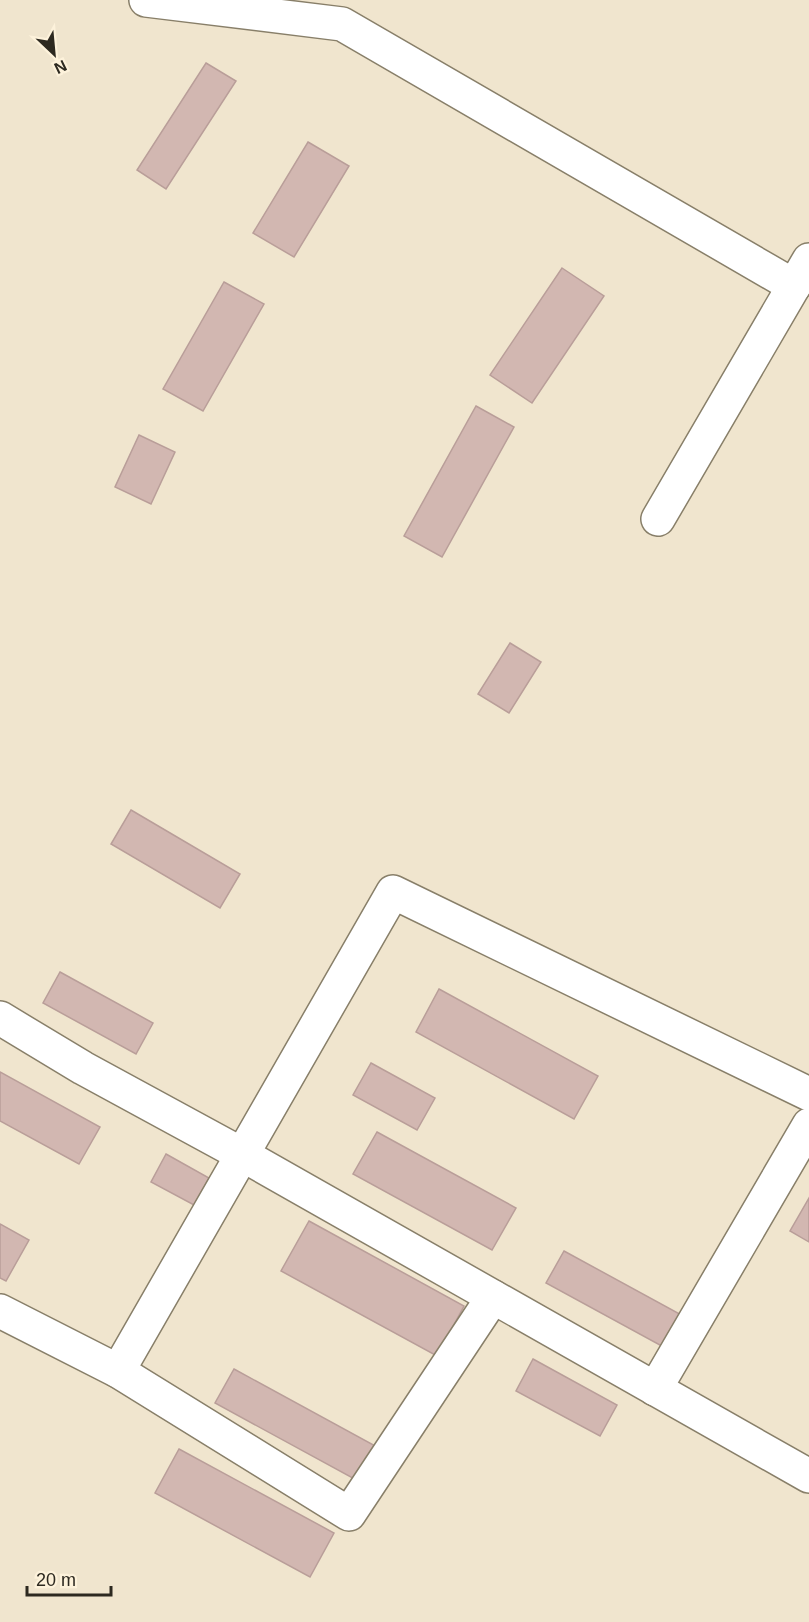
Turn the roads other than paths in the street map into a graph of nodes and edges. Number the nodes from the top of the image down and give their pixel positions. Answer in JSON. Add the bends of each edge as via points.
{"nodes":[{"id":1,"x":146,"y":0,"type":"edge"},
{"id":2,"x":801,"y":273,"type":"edge"},
{"id":3,"x":658,"y":519,"type":"dead end"},
{"id":4,"x":0,"y":1018,"type":"edge"},
{"id":5,"x":809,"y":1094,"type":"edge"},
{"id":6,"x":809,"y":1125,"type":"edge"},
{"id":7,"x":243,"y":1155,"type":"junction"},
{"id":8,"x":798,"y":1171,"type":"edge"},
{"id":9,"x":493,"y":1297,"type":"junction"},
{"id":10,"x":0,"y":1311,"type":"edge"},
{"id":11,"x":118,"y":1371,"type":"junction"},
{"id":12,"x":655,"y":1389,"type":"junction"},
{"id":13,"x":809,"y":1476,"type":"edge"}],
"edges":[{"from":1,"to":2,"type":"street","via":[[342,24]]},
{"from":2,"to":3,"type":"street"},
{"from":4,"to":7,"type":"street","via":[[82,1068]]},
{"from":5,"to":7,"type":"street","via":[[393,892]]},
{"from":6,"to":8,"type":"street"},
{"from":7,"to":9,"type":"street"},
{"from":7,"to":11,"type":"street"},
{"from":8,"to":12,"type":"street"},
{"from":9,"to":11,"type":"street","via":[[349,1514]]},
{"from":9,"to":12,"type":"street"},
{"from":10,"to":11,"type":"street"},
{"from":12,"to":13,"type":"street"}]}
